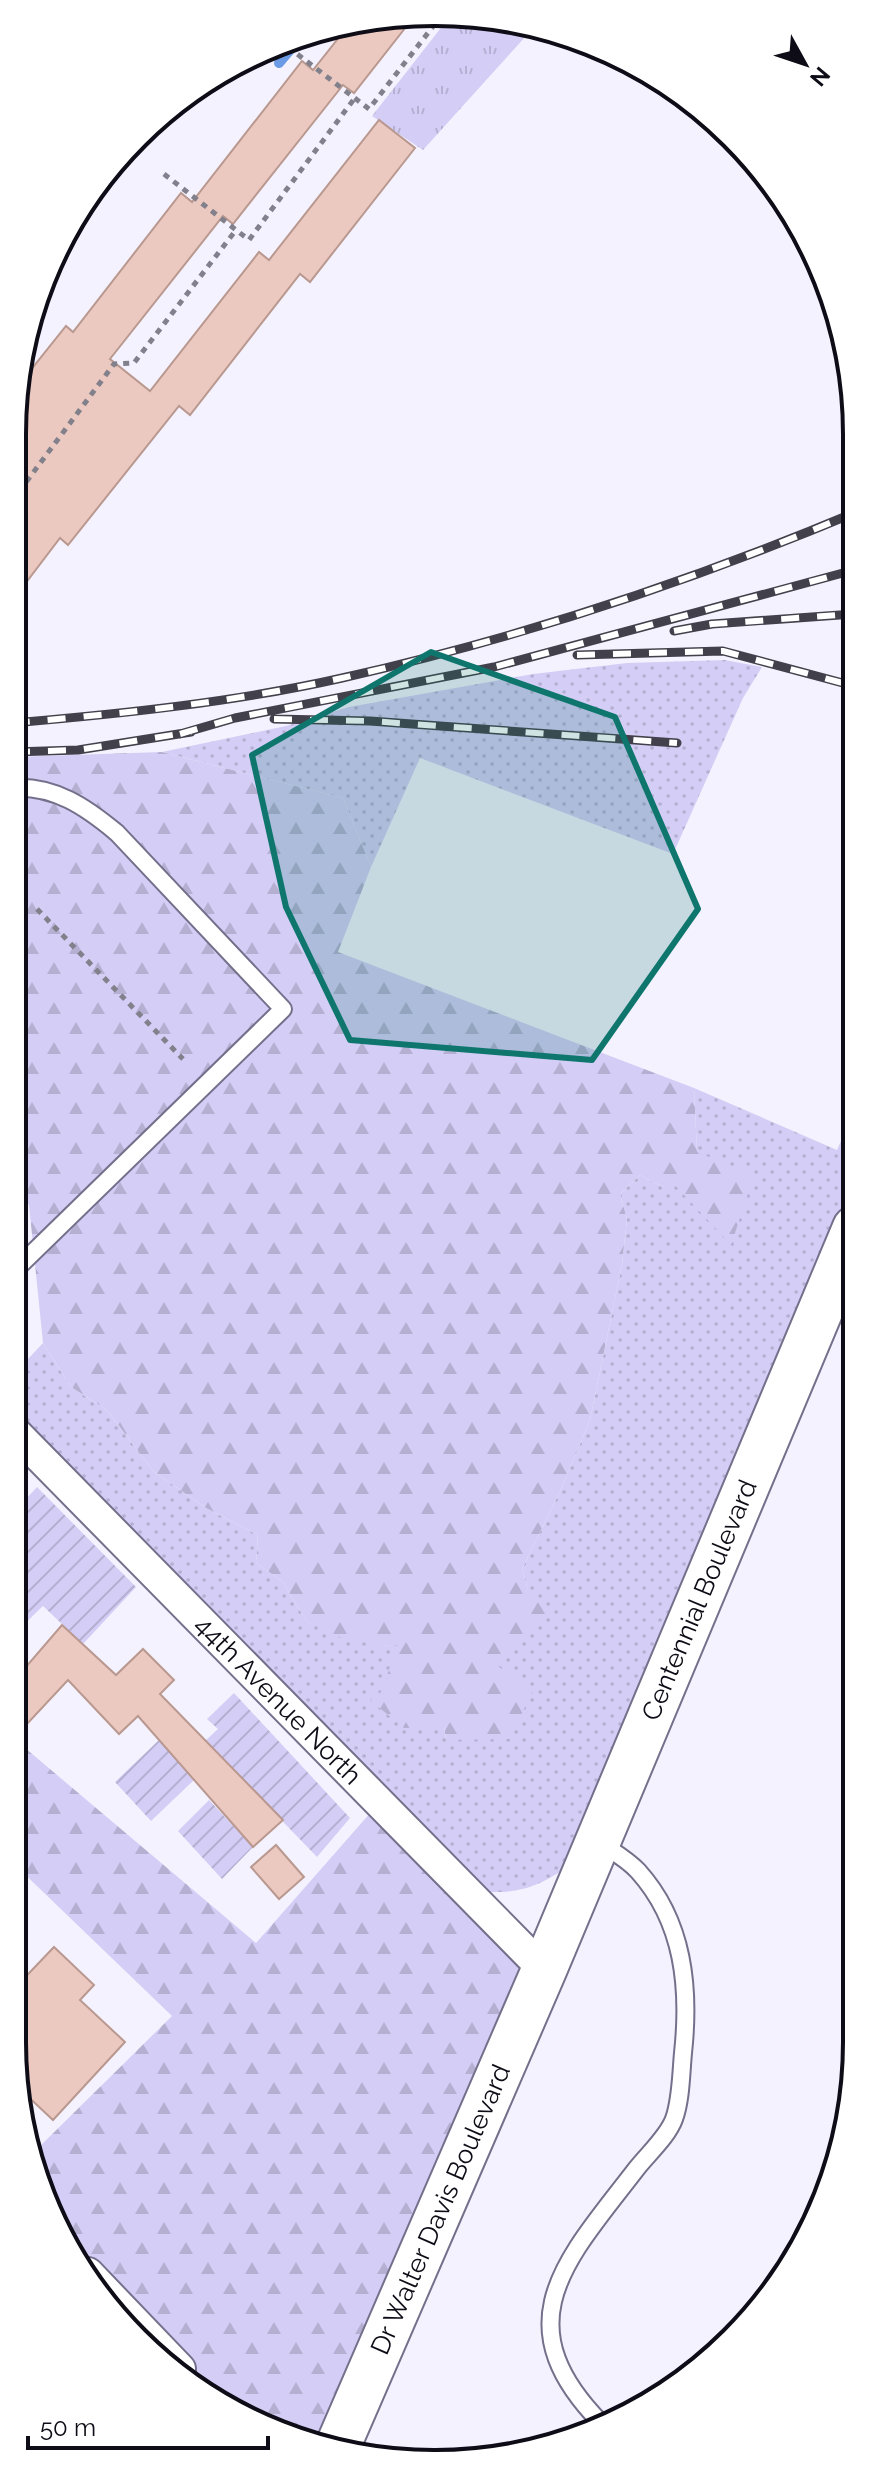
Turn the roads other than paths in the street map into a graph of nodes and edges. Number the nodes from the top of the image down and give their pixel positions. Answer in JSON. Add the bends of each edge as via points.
{"nodes":[{"id":1,"x":26,"y":789,"type":"edge"},
{"id":2,"x":843,"y":1257,"type":"edge"},
{"id":3,"x":26,"y":1259,"type":"edge"},
{"id":4,"x":26,"y":1443,"type":"edge"},
{"id":5,"x":598,"y":1841,"type":"junction"},
{"id":6,"x":544,"y":1970,"type":"junction"},
{"id":7,"x":595,"y":2417,"type":"edge"},
{"id":8,"x":341,"y":2439,"type":"edge"}],
"edges":[{"from":1,"to":3,"type":"lane","via":[[49,791],[86,807],[117,833],[283,1009]]},
{"from":2,"to":5,"type":"main road","name":"Centennial Boulevard"},
{"from":4,"to":6,"type":"street","name":"44th Avenue North"},
{"from":5,"to":6,"type":"main road","name":"Centennial Boulevard"},
{"from":5,"to":7,"type":"lane","via":[[636,1868],[658,1895],[685,1968],[686,2026],[673,2121],[566,2269],[550,2313],[551,2347],[579,2400]]},
{"from":6,"to":8,"type":"main road","name":"Dr Walter Davis Boulevard"}]}
